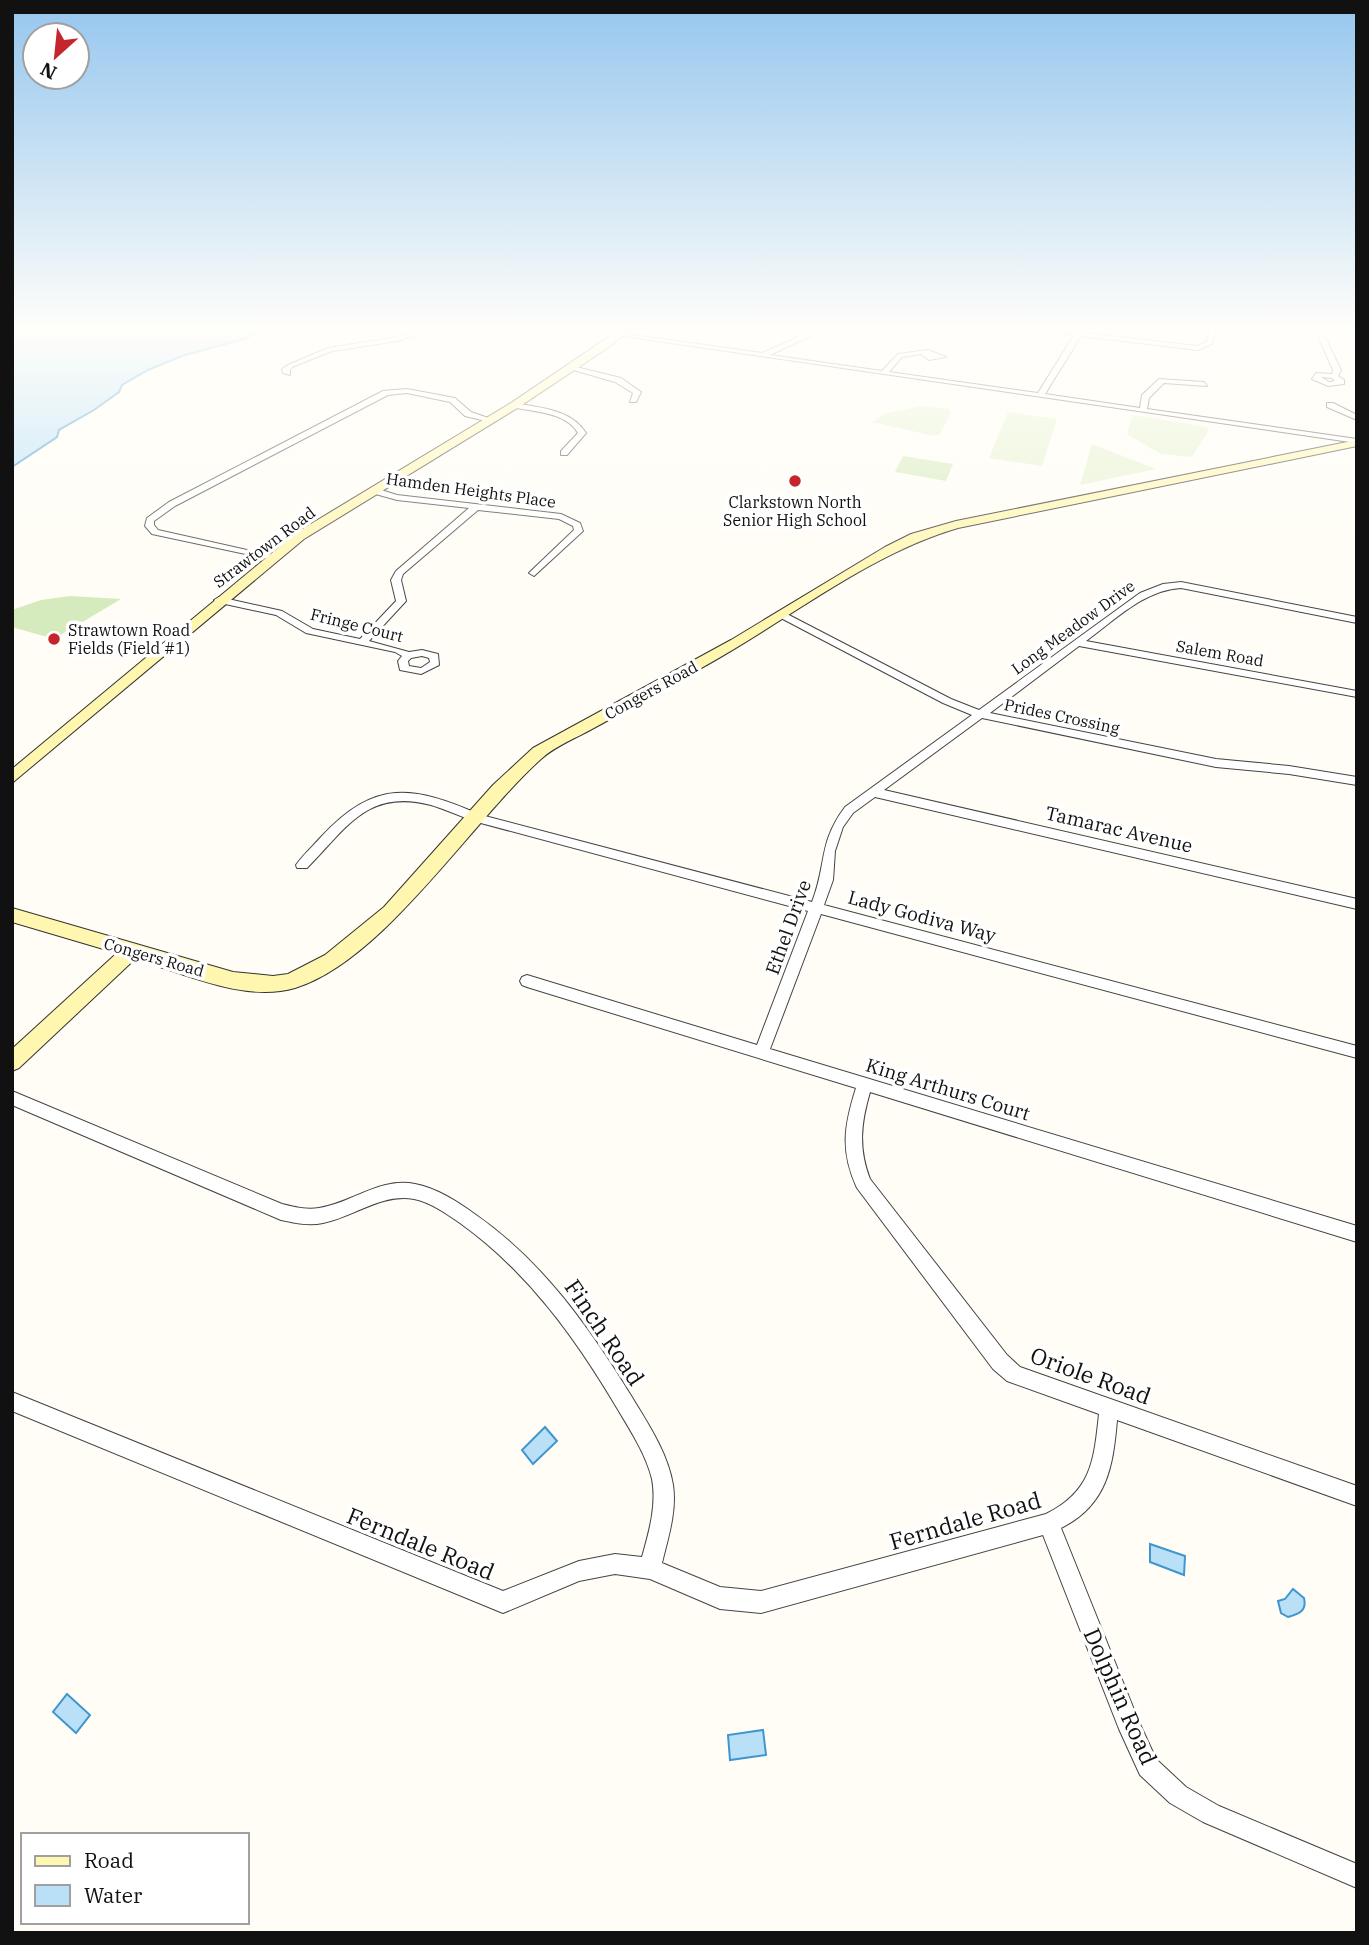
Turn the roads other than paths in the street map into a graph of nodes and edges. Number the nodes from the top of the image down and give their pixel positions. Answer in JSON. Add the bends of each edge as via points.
{"nodes":[{"id":1,"x":338,"y":418,"type":"edge"},
{"id":2,"x":482,"y":418,"type":"edge"},
{"id":3,"x":494,"y":418,"type":"edge"},
{"id":4,"x":562,"y":418,"type":"edge"},
{"id":5,"x":1200,"y":418,"type":"edge"},
{"id":6,"x":490,"y":420,"type":"junction"},
{"id":7,"x":1357,"y":442,"type":"edge"},
{"id":8,"x":564,"y":453,"type":"dead end"},
{"id":9,"x":375,"y":491,"type":"junction"},
{"id":10,"x":476,"y":507,"type":"junction"},
{"id":11,"x":271,"y":558,"type":"junction"},
{"id":12,"x":534,"y":573,"type":"dead end"},
{"id":13,"x":219,"y":600,"type":"junction"},
{"id":14,"x":782,"y":615,"type":"junction"},
{"id":15,"x":1357,"y":620,"type":"edge"},
{"id":16,"x":362,"y":642,"type":"junction"},
{"id":17,"x":1078,"y":643,"type":"junction"},
{"id":18,"x":408,"y":655,"type":"dead end"},
{"id":19,"x":1357,"y":694,"type":"edge"},
{"id":20,"x":980,"y":714,"type":"junction"},
{"id":21,"x":12,"y":778,"type":"edge"},
{"id":22,"x":1357,"y":781,"type":"edge"},
{"id":23,"x":873,"y":792,"type":"junction"},
{"id":24,"x":477,"y":818,"type":"junction"},
{"id":25,"x":302,"y":865,"type":"dead end"},
{"id":26,"x":1357,"y":904,"type":"edge"},
{"id":27,"x":817,"y":908,"type":"junction"},
{"id":28,"x":12,"y":915,"type":"edge"},
{"id":29,"x":131,"y":951,"type":"junction"},
{"id":30,"x":527,"y":981,"type":"dead end"},
{"id":31,"x":1357,"y":1052,"type":"edge"},
{"id":32,"x":761,"y":1053,"type":"junction"},
{"id":33,"x":12,"y":1062,"type":"edge"},
{"id":34,"x":864,"y":1086,"type":"junction"},
{"id":35,"x":12,"y":1098,"type":"edge"},
{"id":36,"x":1357,"y":1234,"type":"edge"},
{"id":37,"x":12,"y":1401,"type":"edge"},
{"id":38,"x":1109,"y":1407,"type":"junction"},
{"id":39,"x":1357,"y":1496,"type":"edge"},
{"id":40,"x":1049,"y":1523,"type":"junction"},
{"id":41,"x":650,"y":1569,"type":"junction"},
{"id":42,"x":1357,"y":1876,"type":"edge"}],
"edges":[{"from":1,"to":11,"type":"street","via":[[150,520],[155,532]]},
{"from":2,"to":6,"type":"street"},
{"from":3,"to":6,"type":"street","name":"Strawtown Road"},
{"from":4,"to":8,"type":"street","via":[[580,427],[582,433]]},
{"from":5,"to":7,"type":"street"},
{"from":6,"to":9,"type":"street","name":"Strawtown Road"},
{"from":7,"to":14,"type":"street","name":"Congers Road","via":[[936,530],[889,550]]},
{"from":9,"to":10,"type":"street","name":"Hamden Heights Place"},
{"from":9,"to":11,"type":"street","name":"Strawtown Road","via":[[326,518]]},
{"from":10,"to":12,"type":"street","name":"Hamden Heights Place","via":[[561,517],[577,524],[579,531],[573,539]]},
{"from":10,"to":16,"type":"street","via":[[399,573],[401,601]]},
{"from":11,"to":13,"type":"street","name":"Strawtown Road"},
{"from":13,"to":16,"type":"street","name":"Fringe Court","via":[[279,613],[298,626]]},
{"from":13,"to":21,"type":"street","name":"Strawtown Road"},
{"from":14,"to":20,"type":"street","name":"Prides Crossing"},
{"from":14,"to":24,"type":"street","name":"Congers Road","via":[[539,752],[506,782]]},
{"from":15,"to":17,"type":"street","name":"Long Meadow Drive","via":[[1199,587],[1166,586],[1143,595]]},
{"from":16,"to":18,"type":"street","name":"Fringe Court"},
{"from":17,"to":19,"type":"street","name":"Salem Road"},
{"from":17,"to":20,"type":"street","name":"Long Meadow Drive"},
{"from":20,"to":22,"type":"street","name":"Prides Crossing","via":[[1216,763]]},
{"from":20,"to":23,"type":"street","name":"Ethel Drive"},
{"from":23,"to":26,"type":"street","name":"Tamarac Avenue"},
{"from":23,"to":27,"type":"street","name":"Ethel Drive","via":[[834,829],[827,880]]},
{"from":24,"to":25,"type":"street","name":"Lady Godiva Way","via":[[422,798],[379,800],[351,815]]},
{"from":24,"to":27,"type":"street","name":"Lady Godiva Way"},
{"from":24,"to":29,"type":"street","name":"Congers Road","via":[[361,939],[292,981],[233,980]]},
{"from":27,"to":31,"type":"street","name":"Lady Godiva Way"},
{"from":27,"to":32,"type":"street","name":"Ethel Drive"},
{"from":28,"to":29,"type":"street","name":"Congers Road"},
{"from":29,"to":33,"type":"street"},
{"from":30,"to":32,"type":"street","name":"King Arthurs Court"},
{"from":32,"to":34,"type":"street","name":"King Arthurs Court"},
{"from":34,"to":36,"type":"street","name":"King Arthurs Court"},
{"from":34,"to":38,"type":"street","name":"Oriole Road","via":[[853,1124],[851,1155],[863,1182],[1000,1362],[1030,1382]]},
{"from":35,"to":41,"type":"street","name":"Finch Road","via":[[281,1212],[306,1217],[328,1214],[383,1193],[411,1191],[434,1198],[480,1226],[525,1265],[567,1313],[650,1447],[663,1485],[662,1518]]},
{"from":37,"to":41,"type":"street","name":"Ferndale Road","via":[[503,1602],[579,1571],[615,1564]]},
{"from":38,"to":39,"type":"street","name":"Oriole Road"},
{"from":38,"to":40,"type":"street","name":"Ferndale Road","via":[[1102,1468],[1090,1495],[1071,1515]]},
{"from":40,"to":41,"type":"street","name":"Ferndale Road","via":[[761,1602],[720,1598]]},
{"from":40,"to":42,"type":"street","name":"Dolphin Road","via":[[1148,1767],[1178,1795],[1211,1814]]}]}
